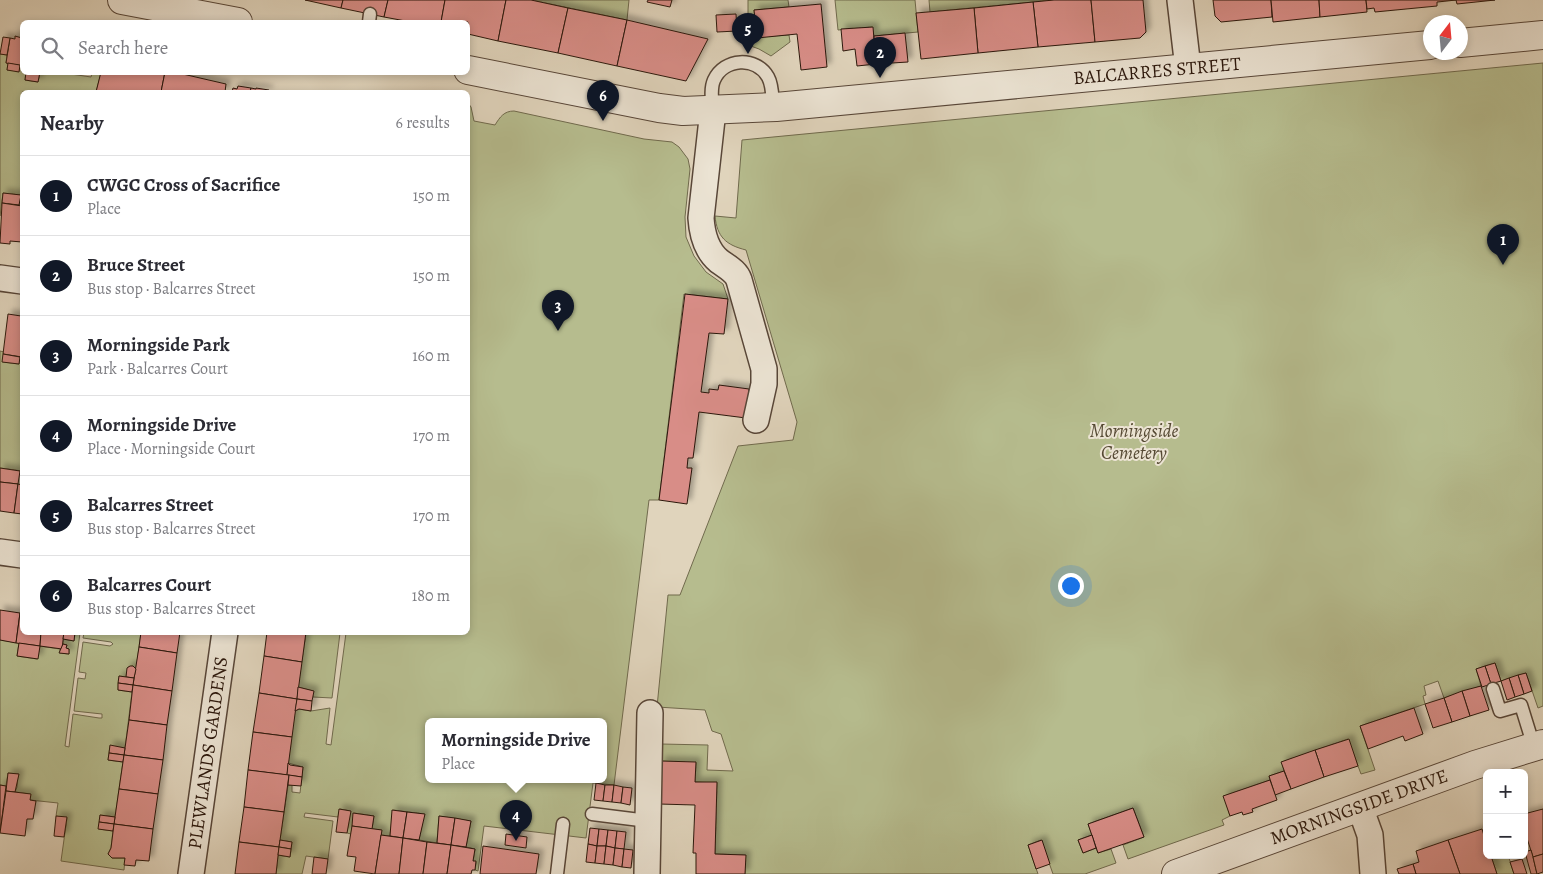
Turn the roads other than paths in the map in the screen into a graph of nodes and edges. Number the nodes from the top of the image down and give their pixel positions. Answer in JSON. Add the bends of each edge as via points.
{"nodes":[{"id":1,"x":122,"y":0,"type":"edge"},
{"id":2,"x":1180,"y":0,"type":"edge"},
{"id":3,"x":227,"y":20,"type":"edge"},
{"id":4,"x":1543,"y":35,"type":"edge"},
{"id":5,"x":1468,"y":41,"type":"edge"},
{"id":6,"x":1423,"y":46,"type":"edge"},
{"id":7,"x":1188,"y":68,"type":"junction"},
{"id":8,"x":470,"y":70,"type":"edge"},
{"id":9,"x":773,"y":107,"type":"junction"},
{"id":10,"x":713,"y":110,"type":"junction"},
{"id":11,"x":0,"y":278,"type":"edge"},
{"id":12,"x":20,"y":281,"type":"edge"},
{"id":13,"x":756,"y":420,"type":"dead end"},
{"id":14,"x":0,"y":552,"type":"edge"},
{"id":15,"x":20,"y":555,"type":"edge"},
{"id":16,"x":224,"y":635,"type":"edge"},
{"id":17,"x":1493,"y":689,"type":"dead end"},
{"id":18,"x":650,"y":713,"type":"dead end"},
{"id":19,"x":1538,"y":746,"type":"edge"},
{"id":20,"x":1360,"y":807,"type":"junction"},
{"id":21,"x":592,"y":814,"type":"dead end"},
{"id":22,"x":648,"y":821,"type":"junction"},
{"id":23,"x":562,"y":824,"type":"dead end"},
{"id":24,"x":192,"y":874,"type":"edge"},
{"id":25,"x":558,"y":874,"type":"edge"},
{"id":26,"x":647,"y":874,"type":"edge"},
{"id":27,"x":1176,"y":874,"type":"edge"},
{"id":28,"x":1373,"y":874,"type":"edge"}],
"edges":[{"from":1,"to":3,"type":"street"},
{"from":2,"to":7,"type":"street"},
{"from":4,"to":5,"type":"street"},
{"from":6,"to":7,"type":"street","name":"BALCARRES STREET"},
{"from":7,"to":9,"type":"street","name":"BALCARRES STREET"},
{"from":8,"to":10,"type":"street","name":"BALCARRES STREET","via":[[659,108]]},
{"from":9,"to":10,"type":"street","name":"BALCARRES STREET"},
{"from":9,"to":10,"type":"lane","via":[[765,73],[750,63],[739,62],[728,66],[715,78]]},
{"from":10,"to":13,"type":"street","via":[[702,233],[708,248],[740,280],[764,370]]},
{"from":11,"to":12,"type":"street"},
{"from":14,"to":15,"type":"street"},
{"from":16,"to":24,"type":"street","name":"PLEWLANDS GARDENS"},
{"from":17,"to":19,"type":"lane","via":[[1500,711],[1521,704]]},
{"from":18,"to":22,"type":"street"},
{"from":19,"to":20,"type":"street","name":"MORNINGSIDE DRIVE"},
{"from":20,"to":27,"type":"street","name":"MORNINGSIDE DRIVE"},
{"from":20,"to":28,"type":"street","via":[[1370,835]]},
{"from":21,"to":22,"type":"lane"},
{"from":22,"to":26,"type":"street"},
{"from":23,"to":25,"type":"lane"}]}
